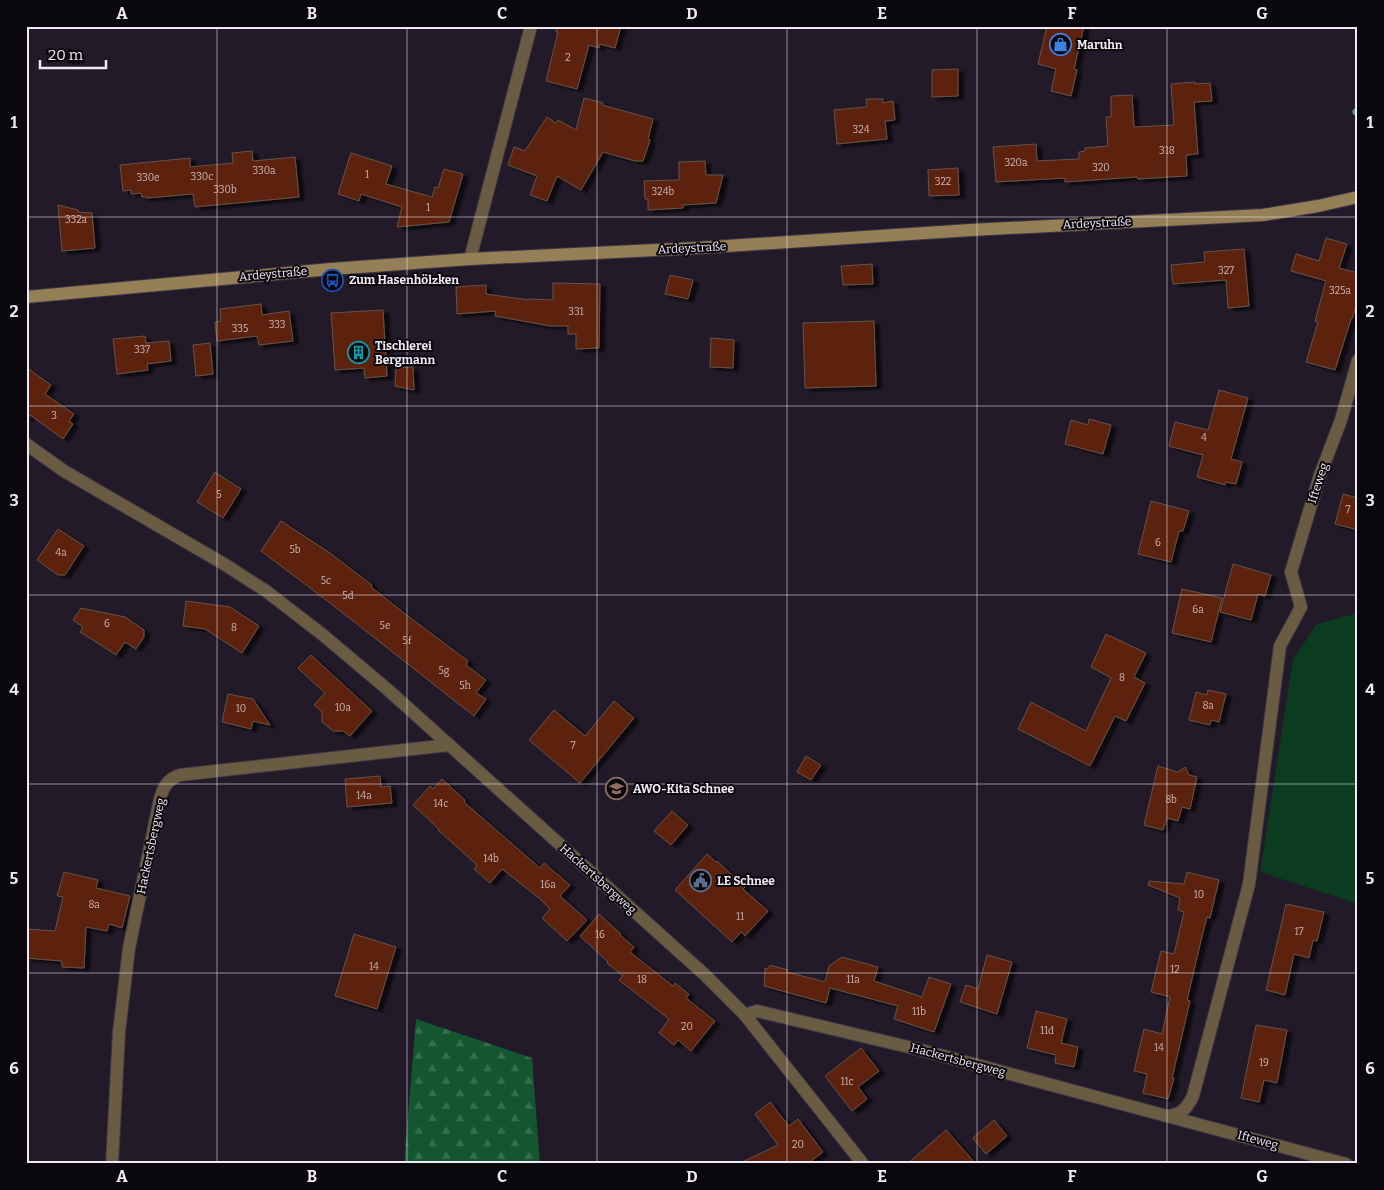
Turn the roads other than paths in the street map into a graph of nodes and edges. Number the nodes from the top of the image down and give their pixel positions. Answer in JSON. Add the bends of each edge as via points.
{"nodes":[{"id":1,"x":531,"y":26,"type":"edge"},
{"id":2,"x":1358,"y":197,"type":"edge"},
{"id":3,"x":470,"y":259,"type":"junction"},
{"id":4,"x":26,"y":297,"type":"edge"},
{"id":5,"x":1358,"y":360,"type":"edge"},
{"id":6,"x":26,"y":444,"type":"edge"},
{"id":7,"x":449,"y":745,"type":"junction"},
{"id":8,"x":746,"y":1015,"type":"junction"},
{"id":9,"x":1169,"y":1116,"type":"junction"},
{"id":10,"x":112,"y":1164,"type":"edge"},
{"id":11,"x":863,"y":1164,"type":"edge"},
{"id":12,"x":1346,"y":1164,"type":"edge"}],
"edges":[{"from":1,"to":3,"type":"street"},
{"from":2,"to":3,"type":"main road","name":"Ardeystraße","via":[[1263,215]]},
{"from":3,"to":4,"type":"main road","name":"Ardeystraße","via":[[331,268]]},
{"from":5,"to":9,"type":"street","name":"Ifteweg","via":[[1342,420],[1320,475],[1291,572],[1301,607],[1280,646],[1244,903],[1193,1096],[1184,1110]]},
{"from":6,"to":7,"type":"street","name":"Hackertsbergweg","via":[[64,471],[266,591],[323,635]]},
{"from":7,"to":8,"type":"street","name":"Hackertsbergweg"},
{"from":7,"to":10,"type":"street","name":"Hackertsbergweg","via":[[180,775],[167,782],[162,790],[130,948],[119,1032]]},
{"from":8,"to":9,"type":"street","name":"Hackertsbergweg","via":[[757,1011],[776,1015]]},
{"from":8,"to":11,"type":"street","name":"Hackertsbergweg"},
{"from":9,"to":12,"type":"street","name":"Ifteweg"}]}
